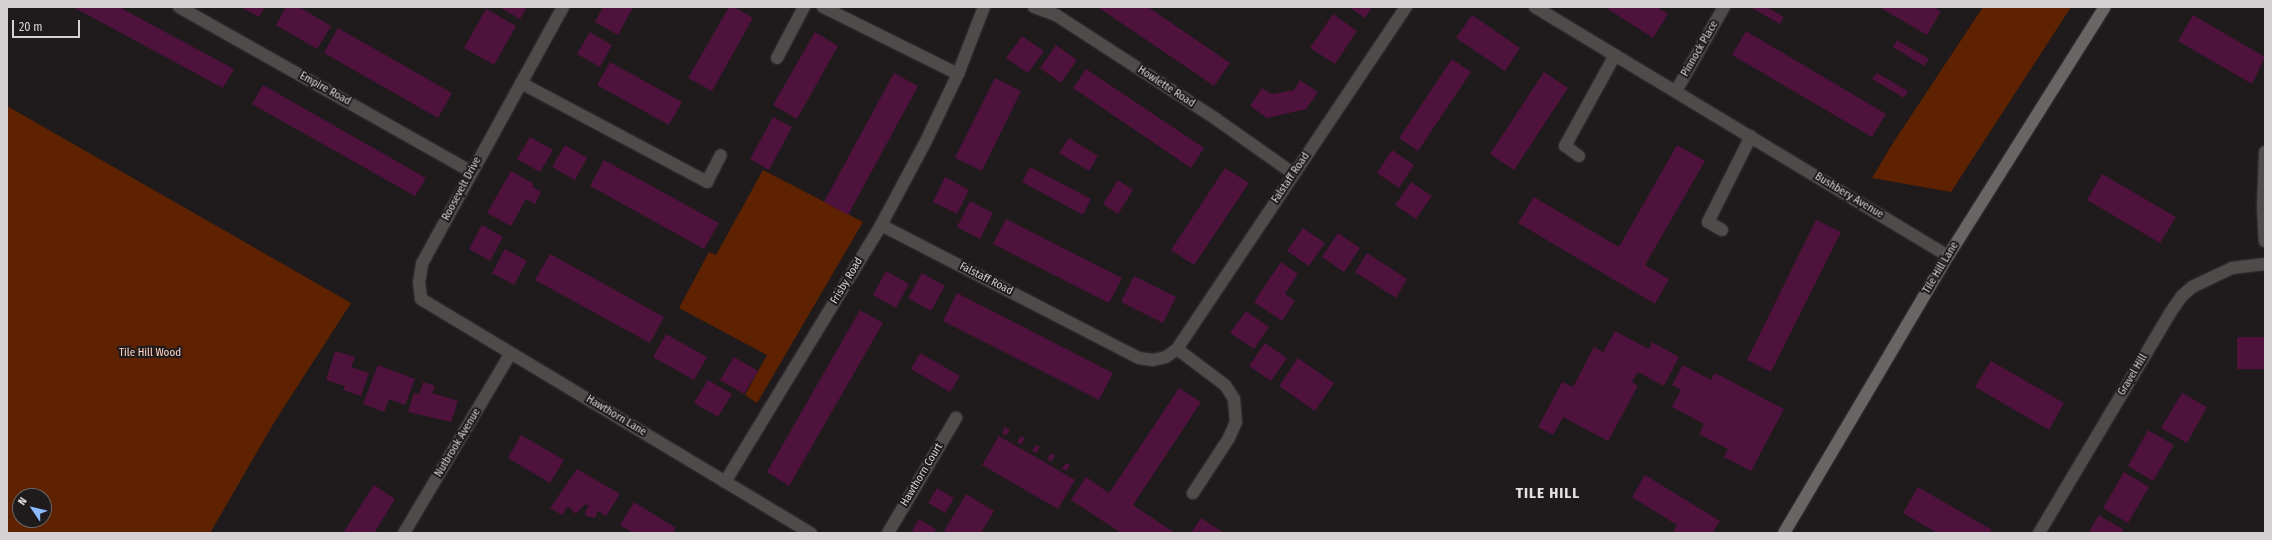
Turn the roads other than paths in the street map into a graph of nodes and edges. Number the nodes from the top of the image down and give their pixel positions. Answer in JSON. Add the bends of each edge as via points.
{"nodes":[{"id":1,"x":178,"y":7,"type":"edge"},
{"id":2,"x":563,"y":7,"type":"edge"},
{"id":3,"x":804,"y":7,"type":"edge"},
{"id":4,"x":823,"y":7,"type":"edge"},
{"id":5,"x":984,"y":7,"type":"edge"},
{"id":6,"x":1034,"y":7,"type":"edge"},
{"id":7,"x":1406,"y":7,"type":"edge"},
{"id":8,"x":1535,"y":7,"type":"edge"},
{"id":9,"x":1724,"y":7,"type":"edge"},
{"id":10,"x":2105,"y":7,"type":"edge"},
{"id":11,"x":1615,"y":55,"type":"junction"},
{"id":12,"x":777,"y":58,"type":"dead end"},
{"id":13,"x":958,"y":74,"type":"junction"},
{"id":14,"x":521,"y":83,"type":"junction"},
{"id":15,"x":1676,"y":91,"type":"junction"},
{"id":16,"x":1751,"y":136,"type":"junction"},
{"id":17,"x":2265,"y":152,"type":"edge"},
{"id":18,"x":721,"y":155,"type":"dead end"},
{"id":19,"x":1580,"y":156,"type":"dead end"},
{"id":20,"x":472,"y":172,"type":"junction"},
{"id":21,"x":1294,"y":174,"type":"junction"},
{"id":22,"x":881,"y":225,"type":"junction"},
{"id":23,"x":1722,"y":230,"type":"dead end"},
{"id":24,"x":2265,"y":241,"type":"edge"},
{"id":25,"x":1948,"y":256,"type":"junction"},
{"id":26,"x":2265,"y":264,"type":"edge"},
{"id":27,"x":422,"y":299,"type":"joint"},
{"id":28,"x":1178,"y":350,"type":"junction"},
{"id":29,"x":511,"y":353,"type":"junction"},
{"id":30,"x":956,"y":418,"type":"dead end"},
{"id":31,"x":725,"y":482,"type":"junction"},
{"id":32,"x":1194,"y":493,"type":"dead end"},
{"id":33,"x":804,"y":531,"type":"edge"},
{"id":34,"x":404,"y":533,"type":"edge"},
{"id":35,"x":888,"y":533,"type":"edge"},
{"id":36,"x":1784,"y":533,"type":"edge"},
{"id":37,"x":2039,"y":533,"type":"edge"}],
"edges":[{"from":1,"to":20,"type":"street","name":"Empire Road"},
{"from":2,"to":14,"type":"street","name":"Roosevelt Drive"},
{"from":3,"to":12,"type":"street"},
{"from":4,"to":13,"type":"street"},
{"from":5,"to":13,"type":"street","name":"Frisby Road"},
{"from":6,"to":21,"type":"street","name":"Howlette Road","via":[[1056,15],[1216,119]]},
{"from":7,"to":21,"type":"street","name":"Falstaff Road"},
{"from":8,"to":11,"type":"street","name":"Bushbery Avenue"},
{"from":9,"to":15,"type":"street","name":"Pinnock Place"},
{"from":10,"to":25,"type":"main road","name":"Tile Hill Lane"},
{"from":11,"to":15,"type":"street","name":"Bushbery Avenue"},
{"from":11,"to":19,"type":"street","via":[[1565,146]]},
{"from":13,"to":22,"type":"street","name":"Frisby Road"},
{"from":14,"to":18,"type":"street","via":[[707,182]]},
{"from":14,"to":20,"type":"street","name":"Roosevelt Drive"},
{"from":15,"to":16,"type":"street","name":"Bushbery Avenue"},
{"from":16,"to":23,"type":"street","via":[[1708,222]]},
{"from":16,"to":25,"type":"street","name":"Bushbery Avenue"},
{"from":17,"to":24,"type":"street"},
{"from":20,"to":27,"type":"street","name":"Roosevelt Drive","via":[[422,264],[419,282]]},
{"from":21,"to":28,"type":"street","name":"Falstaff Road"},
{"from":22,"to":28,"type":"street","name":"Falstaff Road","via":[[1139,358],[1153,360]]},
{"from":22,"to":31,"type":"street","name":"Frisby Road"},
{"from":25,"to":36,"type":"main road","name":"Tile Hill Lane"},
{"from":26,"to":37,"type":"street","name":"Gravel Hill","via":[[2227,270],[2192,287],[2182,296]]},
{"from":27,"to":29,"type":"street","name":"Hawthorn Lane"},
{"from":28,"to":32,"type":"street","via":[[1225,385],[1234,399],[1236,422],[1229,438]]},
{"from":29,"to":31,"type":"street","name":"Hawthorn Lane"},
{"from":29,"to":34,"type":"street","name":"Nutbrook Avenue"},
{"from":30,"to":35,"type":"street","name":"Hawthorn Court"},
{"from":31,"to":33,"type":"street","name":"Hawthorn Lane"}]}
